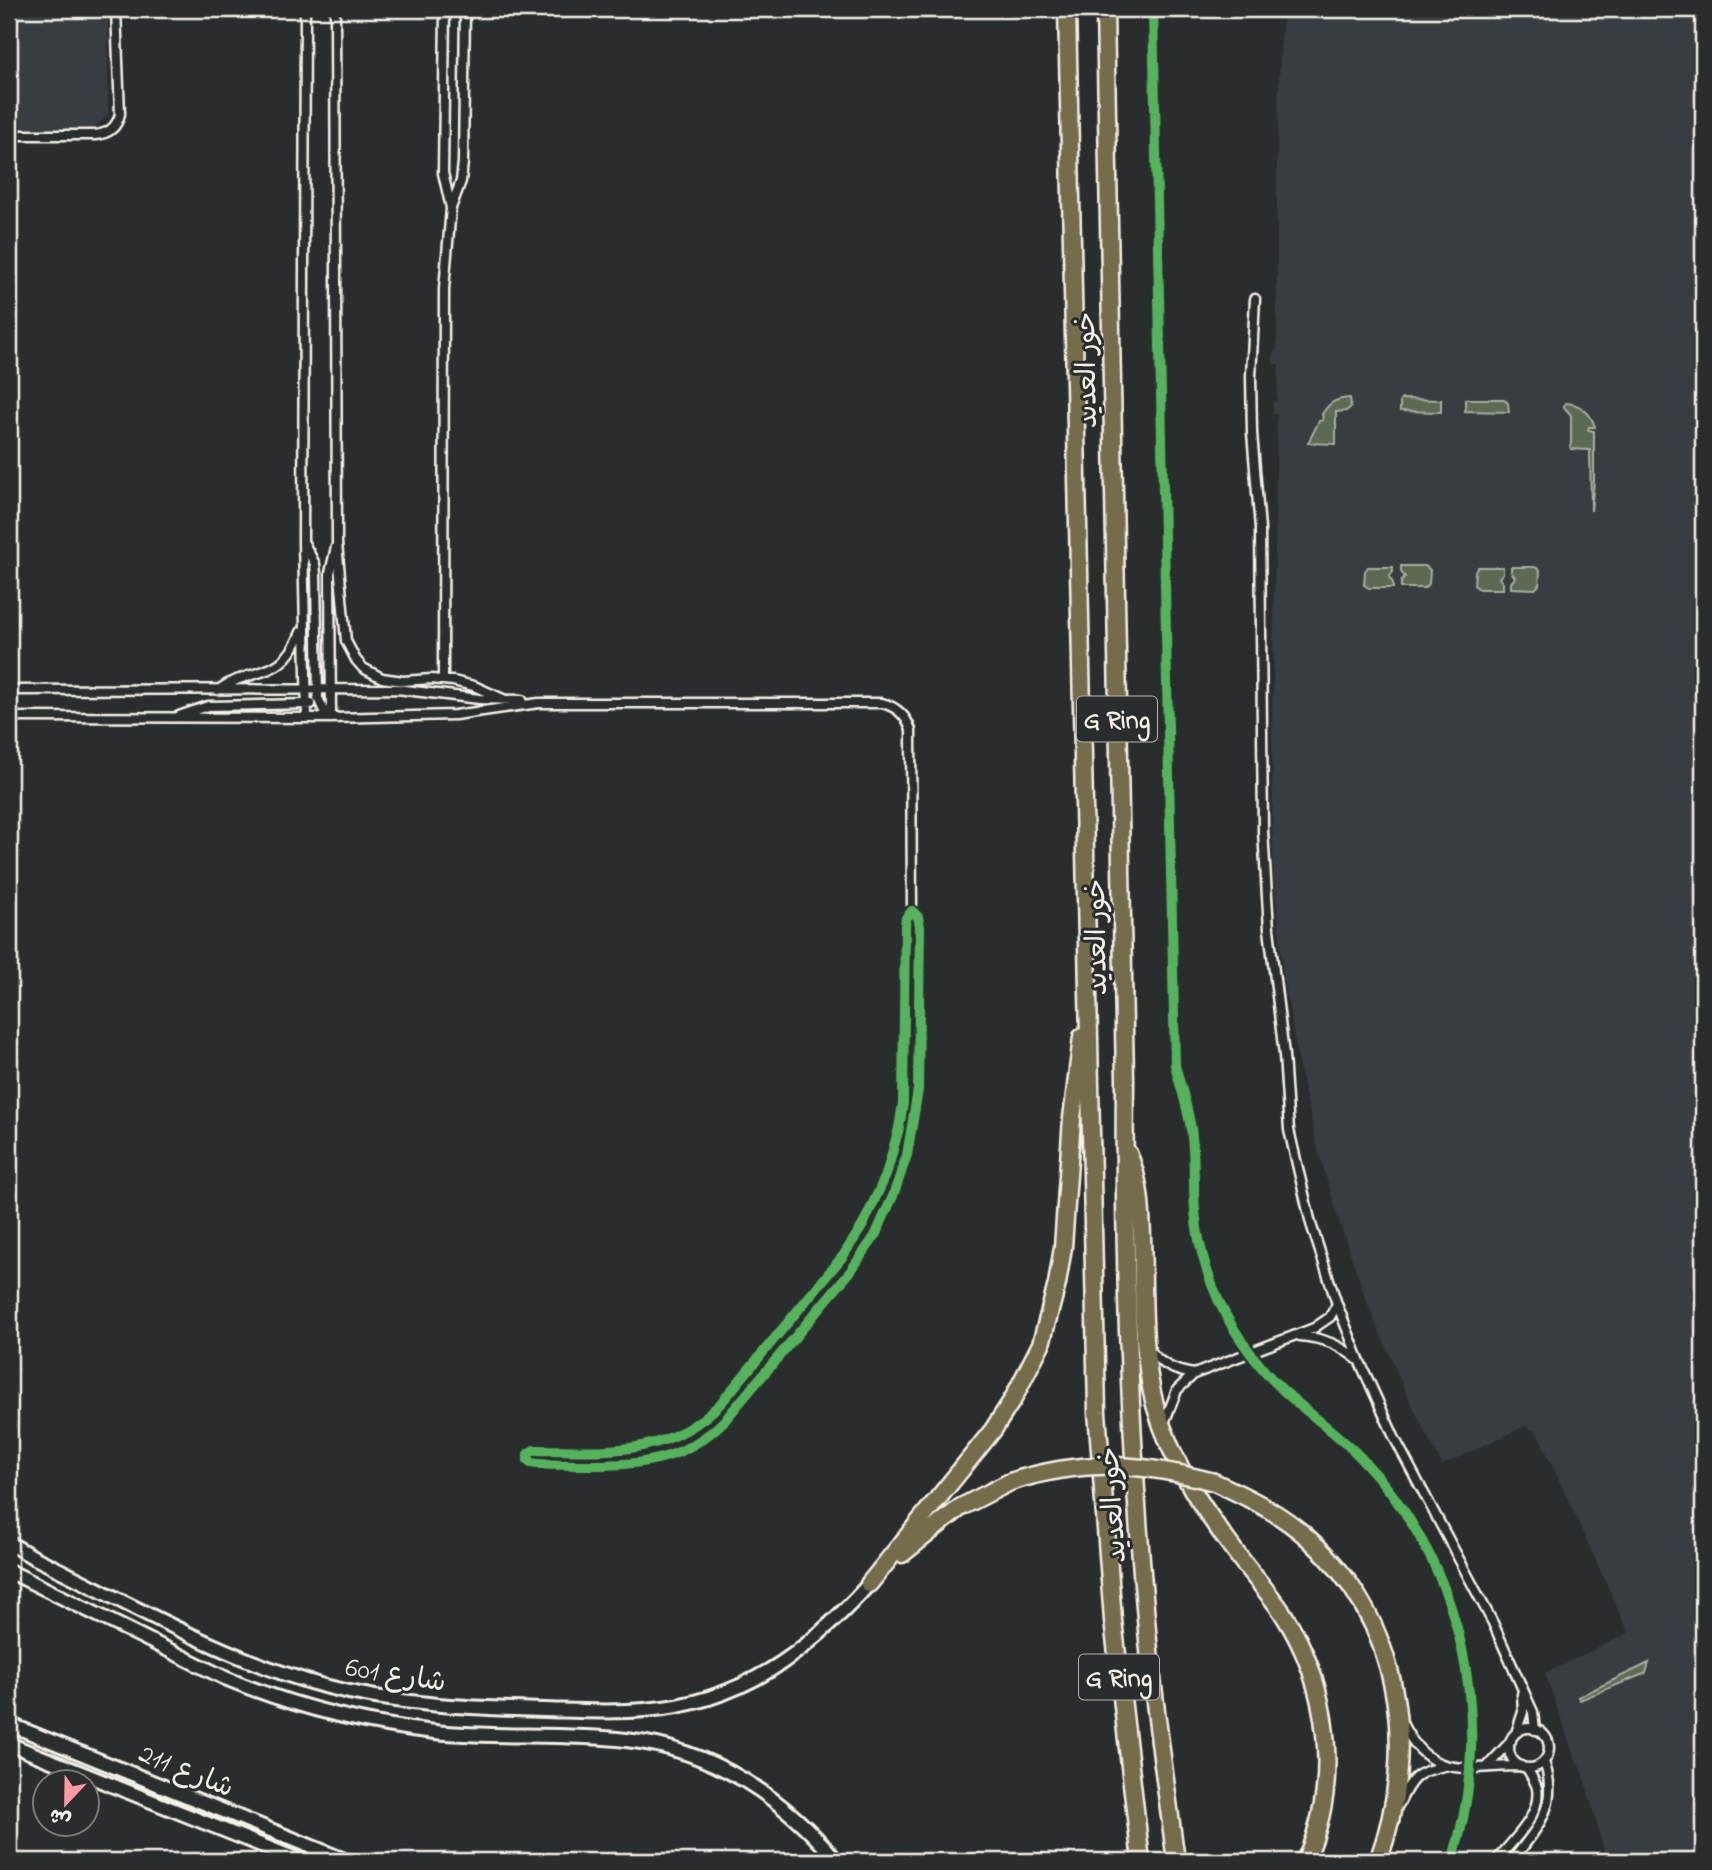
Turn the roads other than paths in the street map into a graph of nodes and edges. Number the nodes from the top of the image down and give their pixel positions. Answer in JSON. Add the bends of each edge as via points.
{"nodes":[{"id":1,"x":116,"y":9,"type":"edge"},
{"id":2,"x":305,"y":9,"type":"edge"},
{"id":3,"x":335,"y":9,"type":"edge"},
{"id":4,"x":445,"y":9,"type":"edge"},
{"id":5,"x":465,"y":9,"type":"edge"},
{"id":6,"x":1105,"y":9,"type":"edge"},
{"id":7,"x":1067,"y":12,"type":"edge"},
{"id":8,"x":9,"y":135,"type":"edge"},
{"id":9,"x":451,"y":208,"type":"junction"},
{"id":10,"x":1255,"y":299,"type":"dead end"},
{"id":11,"x":303,"y":541,"type":"junction"},
{"id":12,"x":337,"y":543,"type":"junction"},
{"id":13,"x":303,"y":622,"type":"junction"},
{"id":14,"x":443,"y":679,"type":"junction"},
{"id":15,"x":9,"y":690,"type":"edge"},
{"id":16,"x":217,"y":691,"type":"junction"},
{"id":17,"x":306,"y":691,"type":"junction"},
{"id":18,"x":317,"y":691,"type":"junction"},
{"id":19,"x":330,"y":691,"type":"junction"},
{"id":20,"x":503,"y":699,"type":"junction"},
{"id":21,"x":319,"y":703,"type":"junction"},
{"id":22,"x":539,"y":703,"type":"junction"},
{"id":23,"x":306,"y":704,"type":"junction"},
{"id":24,"x":9,"y":717,"type":"edge"},
{"id":25,"x":176,"y":717,"type":"junction"},
{"id":26,"x":307,"y":718,"type":"junction"},
{"id":27,"x":331,"y":718,"type":"junction"},
{"id":28,"x":912,"y":911,"type":"junction"},
{"id":29,"x":1089,"y":989,"type":"junction"},
{"id":30,"x":1124,"y":1143,"type":"junction"},
{"id":31,"x":1337,"y":1304,"type":"junction"},
{"id":32,"x":1294,"y":1336,"type":"junction"},
{"id":33,"x":1147,"y":1348,"type":"junction"},
{"id":34,"x":1360,"y":1362,"type":"junction"},
{"id":35,"x":1194,"y":1374,"type":"junction"},
{"id":36,"x":1162,"y":1429,"type":"junction"},
{"id":37,"x":9,"y":1543,"type":"edge"},
{"id":38,"x":9,"y":1549,"type":"edge"},
{"id":39,"x":33,"y":1557,"type":"junction"},
{"id":40,"x":9,"y":1571,"type":"edge"},
{"id":41,"x":869,"y":1584,"type":"junction"},
{"id":42,"x":1522,"y":1691,"type":"junction"},
{"id":43,"x":1397,"y":1714,"type":"junction"},
{"id":44,"x":9,"y":1724,"type":"edge"},
{"id":45,"x":1535,"y":1730,"type":"junction"},
{"id":46,"x":1513,"y":1738,"type":"junction"},
{"id":47,"x":9,"y":1744,"type":"edge"},
{"id":48,"x":1544,"y":1762,"type":"junction"},
{"id":49,"x":1444,"y":1766,"type":"junction"},
{"id":50,"x":1487,"y":1767,"type":"junction"},
{"id":51,"x":1524,"y":1767,"type":"junction"},
{"id":52,"x":1391,"y":1819,"type":"junction"},
{"id":53,"x":301,"y":1861,"type":"edge"},
{"id":54,"x":347,"y":1861,"type":"edge"},
{"id":55,"x":837,"y":1861,"type":"edge"},
{"id":56,"x":1141,"y":1861,"type":"edge"},
{"id":57,"x":1176,"y":1861,"type":"edge"},
{"id":58,"x":1305,"y":1861,"type":"edge"},
{"id":59,"x":1378,"y":1861,"type":"edge"},
{"id":60,"x":1496,"y":1861,"type":"edge"},
{"id":61,"x":1512,"y":1861,"type":"edge"}],
"edges":[{"from":1,"to":8,"type":"street","via":[[120,114],[114,127],[95,135]]},
{"from":2,"to":11,"type":"street"},
{"from":3,"to":12,"type":"street"},
{"from":4,"to":9,"type":"street","via":[[443,173]]},
{"from":5,"to":9,"type":"street","via":[[463,162]]},
{"from":6,"to":30,"type":"highway","name":"خور العديد","number":"G Ring"},
{"from":7,"to":29,"type":"highway","name":"خور العديد","number":"G Ring"},
{"from":9,"to":14,"type":"street","via":[[444,289]]},
{"from":10,"to":31,"type":"street","via":[[1251,376],[1260,529],[1267,907],[1289,1130],[1311,1224]]},
{"from":11,"to":13,"type":"street"},
{"from":11,"to":18,"type":"street","via":[[316,574]]},
{"from":12,"to":14,"type":"street","via":[[344,631],[356,660],[372,674],[392,681]]},
{"from":12,"to":19,"type":"street","via":[[330,573]]},
{"from":13,"to":16,"type":"street","via":[[298,641],[279,664]]},
{"from":13,"to":17,"type":"street"},
{"from":14,"to":20,"type":"street"},
{"from":15,"to":16,"type":"street"},
{"from":16,"to":17,"type":"street"},
{"from":17,"to":18,"type":"street"},
{"from":17,"to":23,"type":"street"},
{"from":18,"to":19,"type":"street"},
{"from":18,"to":21,"type":"street"},
{"from":19,"to":20,"type":"street","via":[[407,690]]},
{"from":19,"to":21,"type":"street"},
{"from":19,"to":27,"type":"street"},
{"from":20,"to":22,"type":"street"},
{"from":21,"to":23,"type":"street"},
{"from":21,"to":27,"type":"street"},
{"from":22,"to":27,"type":"street","via":[[466,714]]},
{"from":22,"to":28,"type":"street","via":[[882,703],[897,709],[908,722],[912,738]]},
{"from":23,"to":25,"type":"street","via":[[208,706]]},
{"from":23,"to":26,"type":"street"},
{"from":24,"to":25,"type":"street"},
{"from":25,"to":26,"type":"street"},
{"from":26,"to":27,"type":"street"},
{"from":28,"to":28,"type":"street","via":[[905,926],[901,1116],[886,1175],[854,1241],[720,1404],[696,1426],[666,1441],[634,1449],[534,1450],[528,1461],[634,1465],[661,1460],[698,1443],[725,1420],[863,1255],[901,1176],[916,1112],[920,926]]},
{"from":29,"to":41,"type":"highway","via":[[1076,1077],[1063,1247],[1041,1344],[993,1430]]},
{"from":29,"to":56,"type":"highway","name":"خور العديد","number":"G Ring","via":[[1097,1412],[1113,1620]]},
{"from":30,"to":33,"type":"highway","via":[[1139,1186]]},
{"from":30,"to":57,"type":"highway","name":"خور العديد","number":"G Ring","via":[[1136,1495],[1147,1632]]},
{"from":31,"to":32,"type":"street","via":[[1321,1324]]},
{"from":31,"to":34,"type":"street"},
{"from":32,"to":34,"type":"street","via":[[1324,1339]]},
{"from":32,"to":35,"type":"street"},
{"from":33,"to":35,"type":"street","via":[[1164,1366]]},
{"from":33,"to":36,"type":"highway"},
{"from":34,"to":42,"type":"street","via":[[1407,1462],[1493,1623]]},
{"from":35,"to":36,"type":"street","via":[[1177,1390]]},
{"from":36,"to":58,"type":"highway","via":[[1193,1492],[1281,1611],[1309,1665],[1324,1721],[1326,1775],[1317,1830]]},
{"from":37,"to":39,"type":"main road","name":"شارع 601"},
{"from":38,"to":39,"type":"main road"},
{"from":39,"to":41,"type":"main road","name":"شارع 601","via":[[208,1642],[320,1685],[394,1701],[480,1709],[620,1712],[706,1698],[739,1687],[796,1655]]},
{"from":40,"to":55,"type":"main road","name":"شارع 601","via":[[225,1678],[319,1711],[437,1732],[626,1740],[712,1762],[767,1794]]},
{"from":41,"to":43,"type":"highway","bridge":true,"via":[[944,1519],[1010,1482],[1056,1469],[1098,1465],[1163,1469],[1214,1482],[1258,1503],[1309,1539],[1334,1565],[1357,1594],[1387,1656]]},
{"from":42,"to":45,"type":"street","via":[[1533,1712]]},
{"from":42,"to":46,"type":"street","via":[[1523,1712]]},
{"from":43,"to":49,"type":"street","via":[[1423,1753]]},
{"from":43,"to":52,"type":"highway","via":[[1398,1773]]},
{"from":44,"to":54,"type":"main road","name":"شارع 211"},
{"from":45,"to":46,"type":"street","via":[[1524,1729]]},
{"from":45,"to":48,"type":"street","via":[[1549,1745]]},
{"from":46,"to":50,"type":"street"},
{"from":46,"to":51,"type":"street","via":[[1512,1757]]},
{"from":47,"to":53,"type":"main road","name":"شارع 211"},
{"from":48,"to":51,"type":"street"},
{"from":48,"to":61,"type":"street","via":[[1551,1780],[1547,1810]]},
{"from":49,"to":50,"type":"street"},
{"from":49,"to":52,"type":"street","via":[[1414,1777]]},
{"from":50,"to":51,"type":"street"},
{"from":51,"to":60,"type":"street","via":[[1537,1786],[1536,1806]]},
{"from":52,"to":59,"type":"highway"}]}
